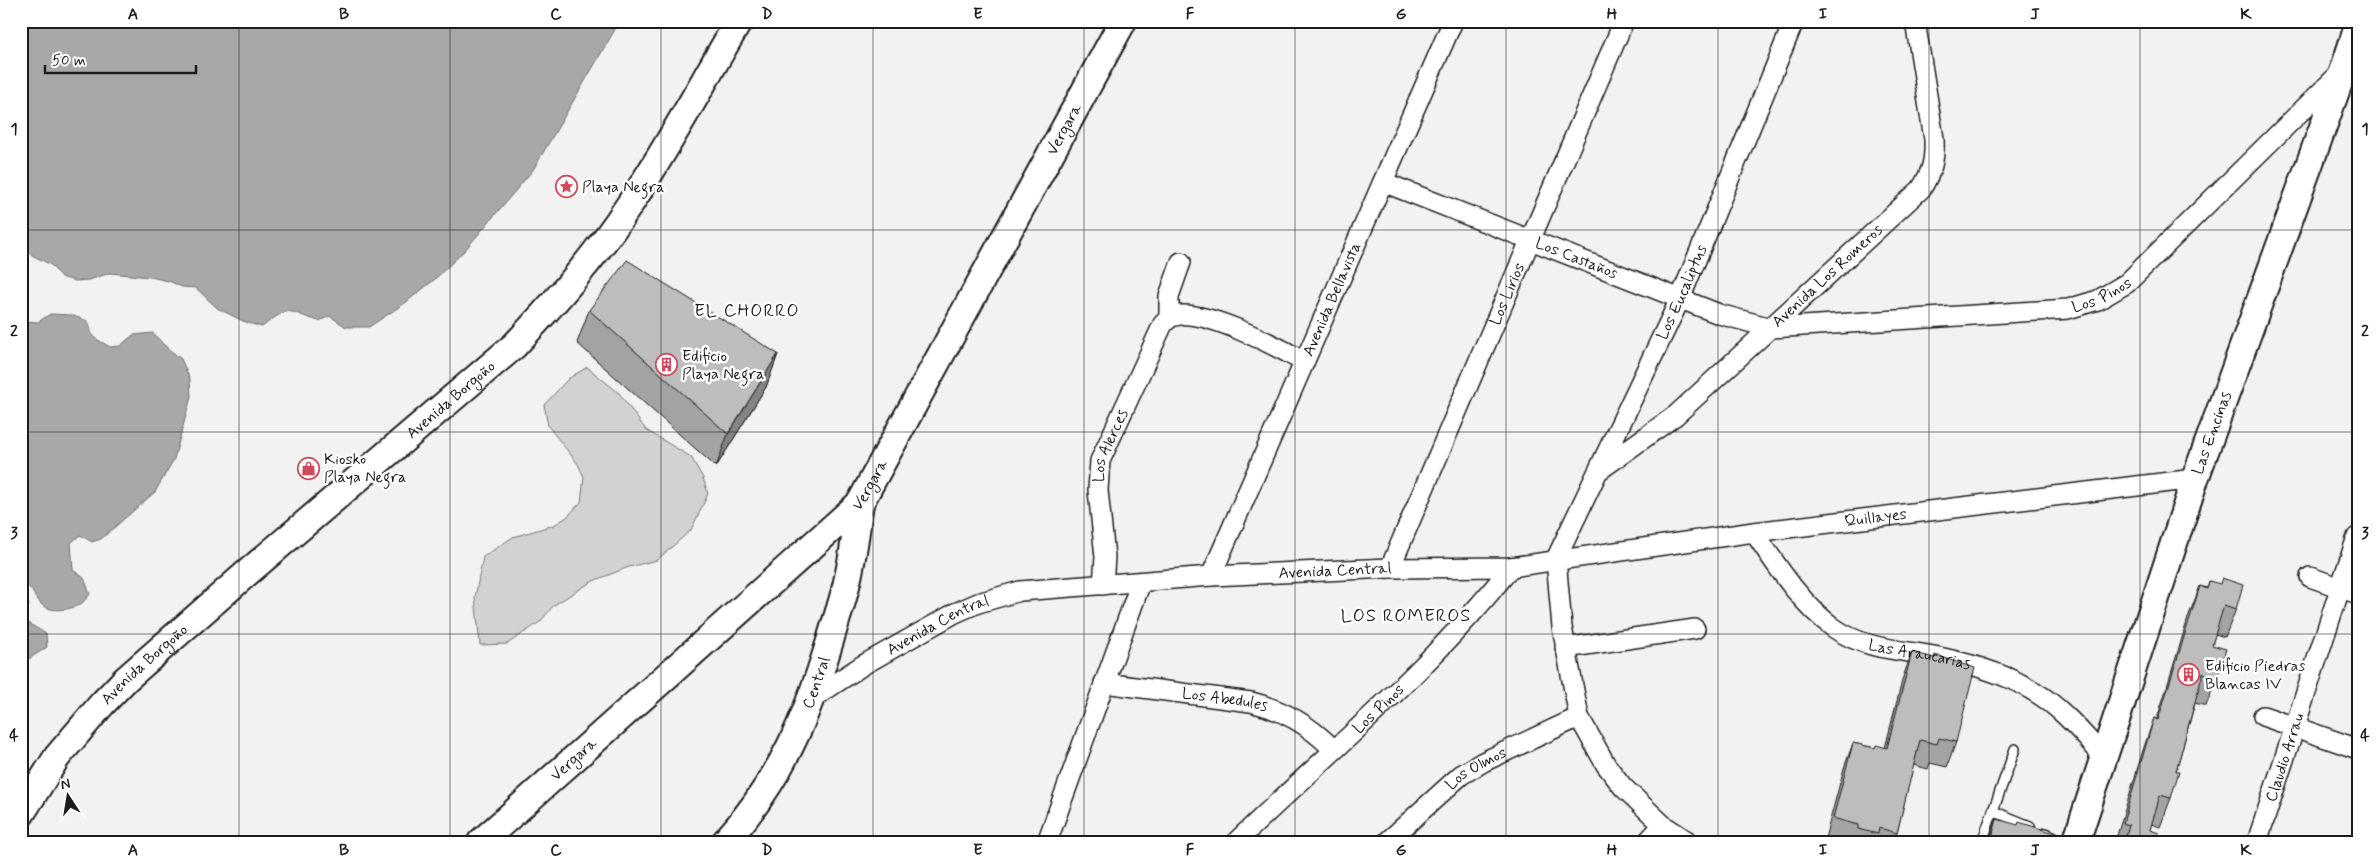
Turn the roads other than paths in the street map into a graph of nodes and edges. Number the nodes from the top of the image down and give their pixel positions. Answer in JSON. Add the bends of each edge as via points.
{"nodes":[{"id":1,"x":739,"y":21,"type":"edge"},
{"id":2,"x":1123,"y":21,"type":"edge"},
{"id":3,"x":1453,"y":21,"type":"edge"},
{"id":4,"x":1624,"y":21,"type":"edge"},
{"id":5,"x":1794,"y":21,"type":"edge"},
{"id":6,"x":1915,"y":21,"type":"edge"},
{"id":7,"x":2358,"y":26,"type":"edge"},
{"id":8,"x":2344,"y":69,"type":"junction"},
{"id":9,"x":1383,"y":182,"type":"junction"},
{"id":10,"x":1531,"y":240,"type":"junction"},
{"id":11,"x":1181,"y":262,"type":"dead end"},
{"id":12,"x":1680,"y":299,"type":"junction"},
{"id":13,"x":1169,"y":318,"type":"junction"},
{"id":14,"x":1771,"y":328,"type":"junction"},
{"id":15,"x":1304,"y":362,"type":"junction"},
{"id":16,"x":1598,"y":471,"type":"junction"},
{"id":17,"x":2195,"y":479,"type":"junction"},
{"id":18,"x":860,"y":503,"type":"junction"},
{"id":19,"x":1754,"y":532,"type":"junction"},
{"id":20,"x":2357,"y":538,"type":"edge"},
{"id":21,"x":1556,"y":559,"type":"junction"},
{"id":22,"x":1511,"y":567,"type":"junction"},
{"id":23,"x":1390,"y":568,"type":"junction"},
{"id":24,"x":1211,"y":576,"type":"junction"},
{"id":25,"x":2310,"y":577,"type":"dead end"},
{"id":26,"x":1141,"y":582,"type":"junction"},
{"id":27,"x":1103,"y":585,"type":"junction"},
{"id":28,"x":2350,"y":591,"type":"edge"},
{"id":29,"x":1696,"y":629,"type":"dead end"},
{"id":30,"x":1565,"y":648,"type":"junction"},
{"id":31,"x":1104,"y":683,"type":"junction"},
{"id":32,"x":813,"y":698,"type":"junction"},
{"id":33,"x":2263,"y":716,"type":"dead end"},
{"id":34,"x":1580,"y":717,"type":"junction"},
{"id":35,"x":2296,"y":727,"type":"junction"},
{"id":36,"x":2358,"y":749,"type":"edge"},
{"id":37,"x":1333,"y":750,"type":"junction"},
{"id":38,"x":2015,"y":750,"type":"dead end"},
{"id":39,"x":2104,"y":757,"type":"junction"},
{"id":40,"x":1993,"y":810,"type":"junction"},
{"id":41,"x":21,"y":814,"type":"edge"},
{"id":42,"x":1663,"y":824,"type":"junction"},
{"id":43,"x":481,"y":842,"type":"edge"},
{"id":44,"x":725,"y":842,"type":"edge"},
{"id":45,"x":1047,"y":842,"type":"edge"},
{"id":46,"x":1236,"y":842,"type":"edge"},
{"id":47,"x":1387,"y":842,"type":"edge"},
{"id":48,"x":1647,"y":842,"type":"edge"},
{"id":49,"x":1689,"y":842,"type":"edge"},
{"id":50,"x":1982,"y":842,"type":"edge"},
{"id":51,"x":2065,"y":842,"type":"edge"},
{"id":52,"x":2076,"y":842,"type":"edge"},
{"id":53,"x":2257,"y":842,"type":"edge"}],
"edges":[{"from":1,"to":41,"type":"street","name":"Avenida Borgoño","via":[[629,206],[587,264],[550,307],[515,345],[126,679],[57,757]]},
{"from":2,"to":18,"type":"street","name":"Vergara"},
{"from":3,"to":9,"type":"street","name":"Avenida Bellavista"},
{"from":4,"to":10,"type":"street","name":"Los Lirios"},
{"from":5,"to":12,"type":"street","name":"Los Eucaliptus"},
{"from":6,"to":14,"type":"street","name":"Avenida Los Romeros","via":[[1934,139],[1935,158],[1931,174],[1921,190]]},
{"from":7,"to":8,"type":"street","name":"Las Encinas"},
{"from":8,"to":14,"type":"street","name":"Los Pinos","via":[[2127,283],[2098,300],[2083,306],[2054,310]]},
{"from":8,"to":17,"type":"street","name":"Las Encinas"},
{"from":9,"to":10,"type":"street","name":"Los Castaños"},
{"from":9,"to":15,"type":"street","name":"Avenida Bellavista"},
{"from":10,"to":12,"type":"street","name":"Los Castaños"},
{"from":10,"to":23,"type":"street","name":"Los Lirios"},
{"from":11,"to":13,"type":"street","name":"Los Alerces","via":[[1169,296]]},
{"from":12,"to":14,"type":"street","name":"Los Castaños"},
{"from":12,"to":16,"type":"street","name":"Los Eucaliptus"},
{"from":13,"to":15,"type":"street","via":[[1177,315],[1203,317],[1275,345]]},
{"from":13,"to":27,"type":"street","name":"Los Alerces","via":[[1163,324],[1100,461],[1098,490],[1105,557]]},
{"from":14,"to":16,"type":"street","name":"Avenida Los Romeros","via":[[1676,415]]},
{"from":15,"to":24,"type":"street","name":"Avenida Bellavista"},
{"from":16,"to":21,"type":"street","name":"Los Eucaliptus"},
{"from":17,"to":19,"type":"street","name":"Quillayes"},
{"from":17,"to":39,"type":"street","name":"Las Encinas"},
{"from":18,"to":32,"type":"street","name":"Central","via":[[846,586]]},
{"from":18,"to":43,"type":"street","name":"Vergara"},
{"from":19,"to":21,"type":"street","name":"Quillayes"},
{"from":19,"to":39,"type":"street","name":"Las Araucarias","via":[[1803,599],[1834,628],[1862,643],[1941,658],[2012,679],[2036,692],[2067,717]]},
{"from":20,"to":28,"type":"street","name":"Claudio Arrau"},
{"from":21,"to":22,"type":"street","name":"Avenida Central"},
{"from":21,"to":30,"type":"street"},
{"from":22,"to":23,"type":"street","name":"Avenida Central"},
{"from":22,"to":37,"type":"street","name":"Los Pinos","via":[[1479,608],[1430,659]]},
{"from":23,"to":24,"type":"street","name":"Avenida Central"},
{"from":24,"to":26,"type":"street","name":"Avenida Central"},
{"from":25,"to":28,"type":"street"},
{"from":26,"to":27,"type":"street","name":"Avenida Central"},
{"from":26,"to":31,"type":"street"},
{"from":27,"to":32,"type":"street","name":"Avenida Central","via":[[1042,588],[978,602],[871,661]]},
{"from":28,"to":35,"type":"street","name":"Claudio Arrau"},
{"from":29,"to":30,"type":"street"},
{"from":30,"to":34,"type":"street"},
{"from":31,"to":37,"type":"street","name":"Los Abedules","via":[[1269,706],[1302,722]]},
{"from":31,"to":45,"type":"street"},
{"from":32,"to":44,"type":"street","name":"Central","via":[[778,771]]},
{"from":33,"to":35,"type":"street"},
{"from":34,"to":42,"type":"street","via":[[1612,772]]},
{"from":34,"to":47,"type":"street","name":"Los Olmos","via":[[1461,775]]},
{"from":35,"to":36,"type":"street"},
{"from":35,"to":53,"type":"street","name":"Claudio Arrau"},
{"from":37,"to":46,"type":"street","name":"Los Pinos"},
{"from":38,"to":40,"type":"lane"},
{"from":39,"to":52,"type":"street","name":"Las Encinas"},
{"from":40,"to":50,"type":"lane"},
{"from":40,"to":51,"type":"lane"},
{"from":42,"to":48,"type":"street"},
{"from":42,"to":49,"type":"street"}]}
